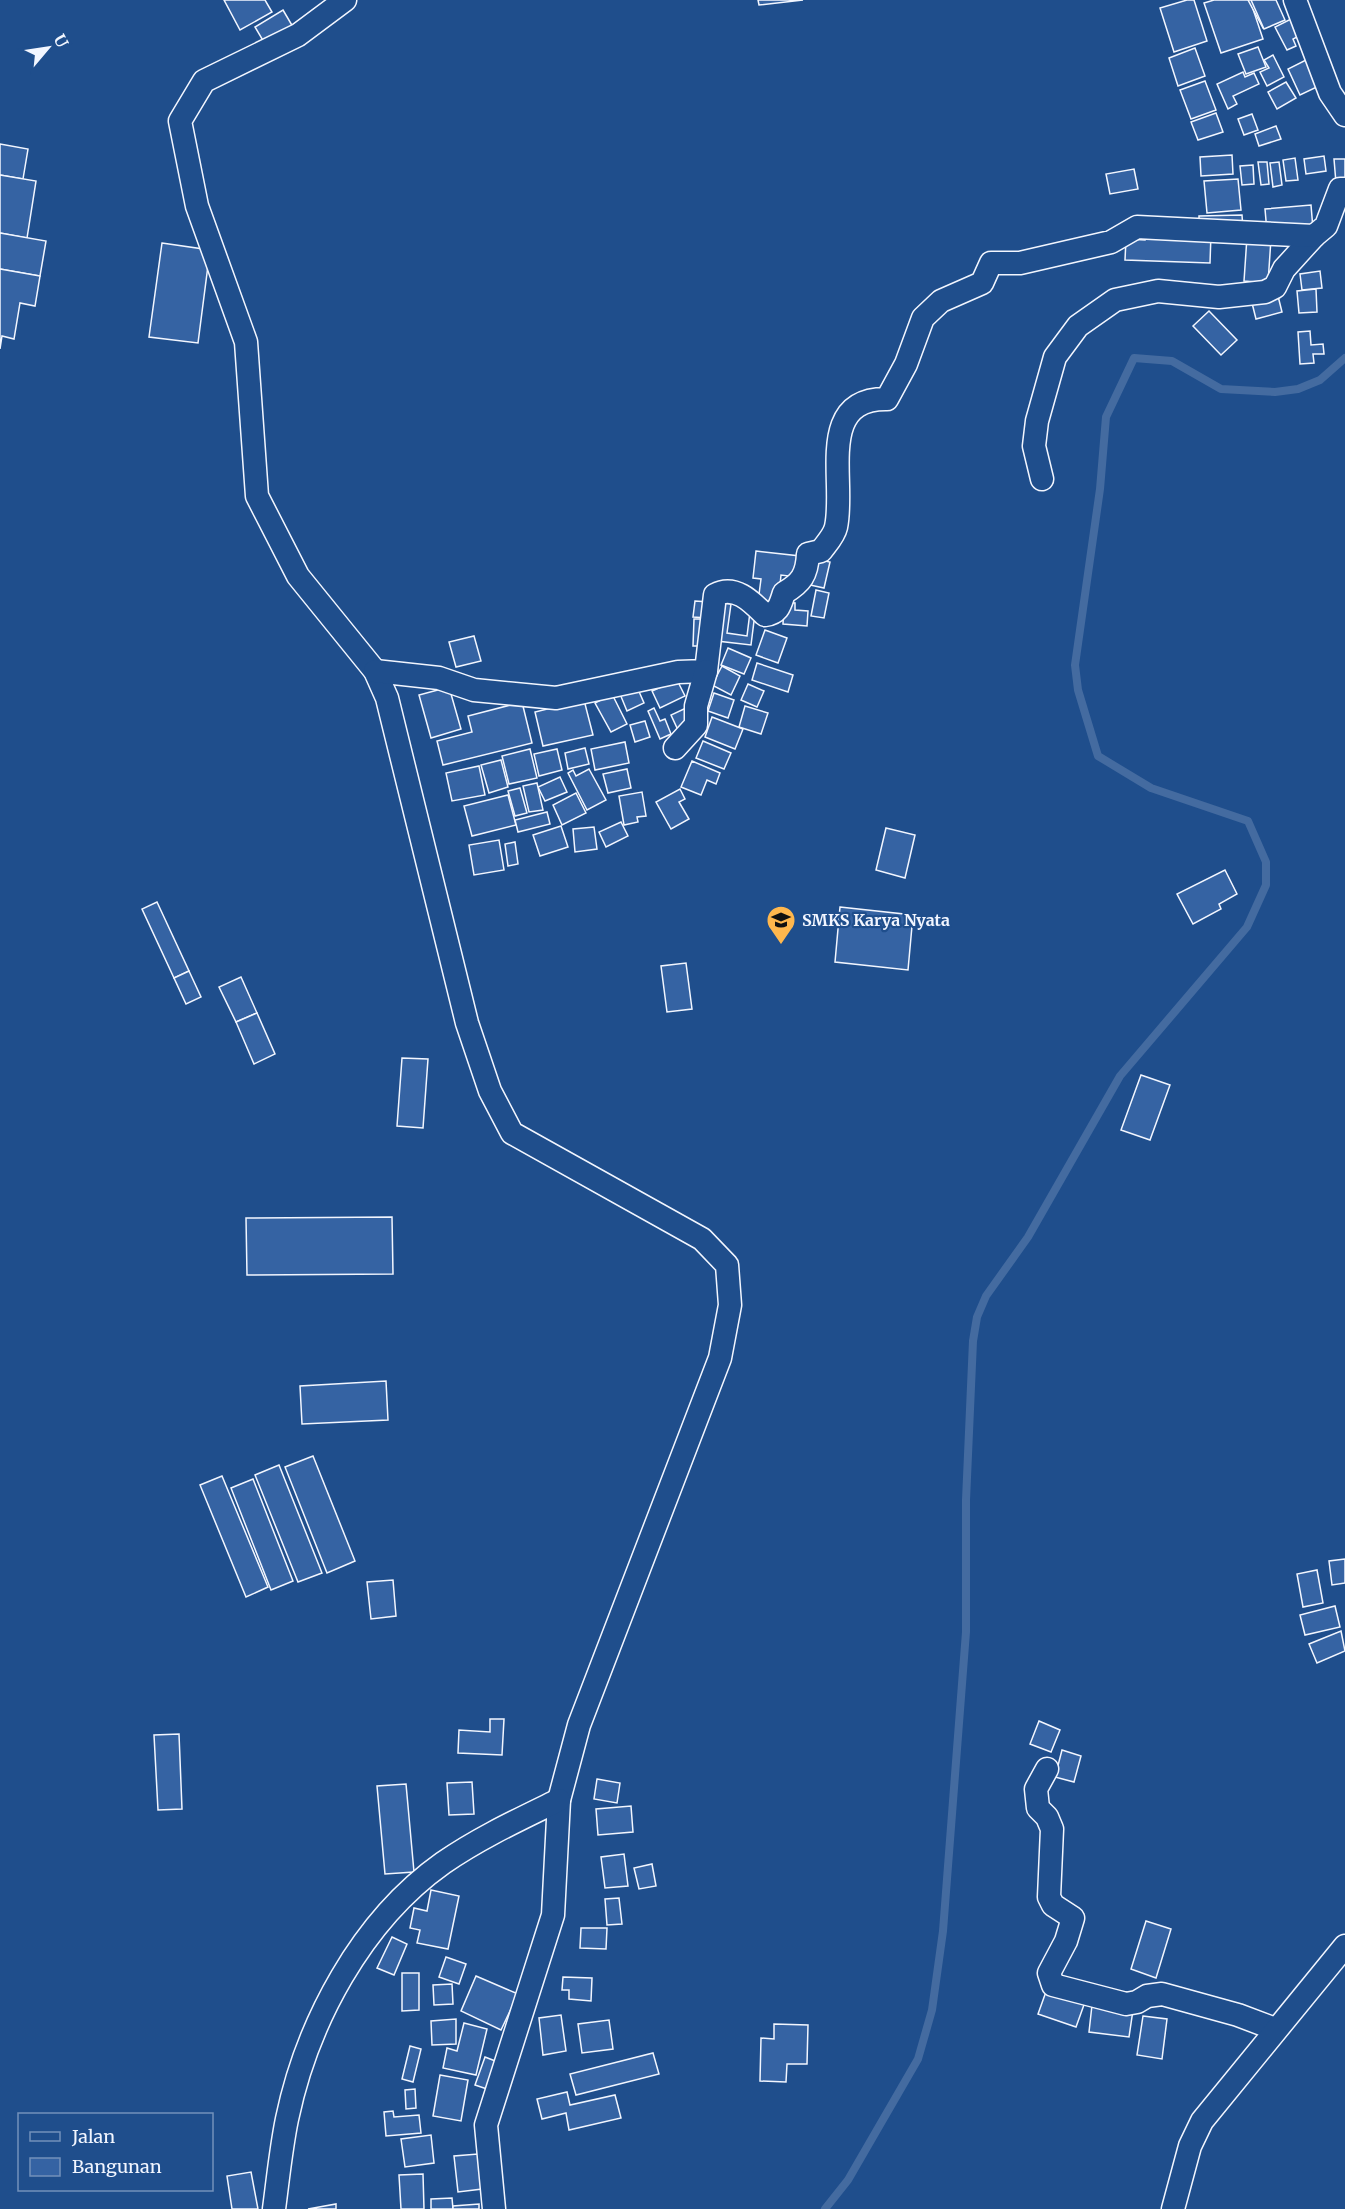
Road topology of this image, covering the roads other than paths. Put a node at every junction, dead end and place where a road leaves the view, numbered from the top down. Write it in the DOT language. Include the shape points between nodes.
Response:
graph roads {
  1 [pos="345,0"];
  2 [pos="1295,0"];
  3 [pos="1345,115"];
  4 [pos="1345,189"];
  5 [pos="1314,236"];
  6 [pos="1042,479"];
  7 [pos="375,670"];
  8 [pos="706,671"];
  9 [pos="675,748"];
  10 [pos="1047,1769"];
  11 [pos="559,1800"];
  12 [pos="1345,1946"];
  13 [pos="1275,2030"];
  14 [pos="274,2209"];
  15 [pos="494,2209"];
  16 [pos="1173,2209"];
  1 -- 7 [label="street" via="298,35 204,81 180,121 197,206 246,342 257,496 298,576"];
  2 -- 3 [label="street" via="1330,93"];
  4 -- 5 [label="street" via="1340,189 1326,226"];
  5 -- 6 [label="street" via="1284,269 1275,287 1265,292 1219,297 1158,291 1115,300 1078,326 1055,357 1037,421 1034,446"];
  5 -- 8 [label="street" via="1137,227 1111,242 1020,263 991,263 982,283 941,301 922,318 906,364 887,399 870,399 856,405 844,420 836,454 836,530 821,551 808,554 807,570 801,581 784,593 781,606 765,615 745,596 721,592 715,595"];
  7 -- 8 [label="street" via="439,678 474,690 556,698 678,672"];
  7 -- 11 [label="street" via="387,698 467,1023 490,1091 512,1133 702,1239 727,1265 730,1305 720,1359 579,1725"];
  8 -- 9 [label="street" via="696,706 696,725"];
  10 -- 13 [label="street" via="1036,1790 1038,1808 1052,1829 1049,1897 1053,1905 1073,1918 1049,1972 1053,1985 1126,2004 1162,1994 1238,2015"];
  11 -- 14 [label="street" via="443,1864 408,1894 362,1947 322,2014 299,2074 287,2119"];
  11 -- 15 [label="street" via="553,1915 486,2125"];
  12 -- 13 [label="street"];
  13 -- 16 [label="street" via="1202,2121 1190,2146"];
}
